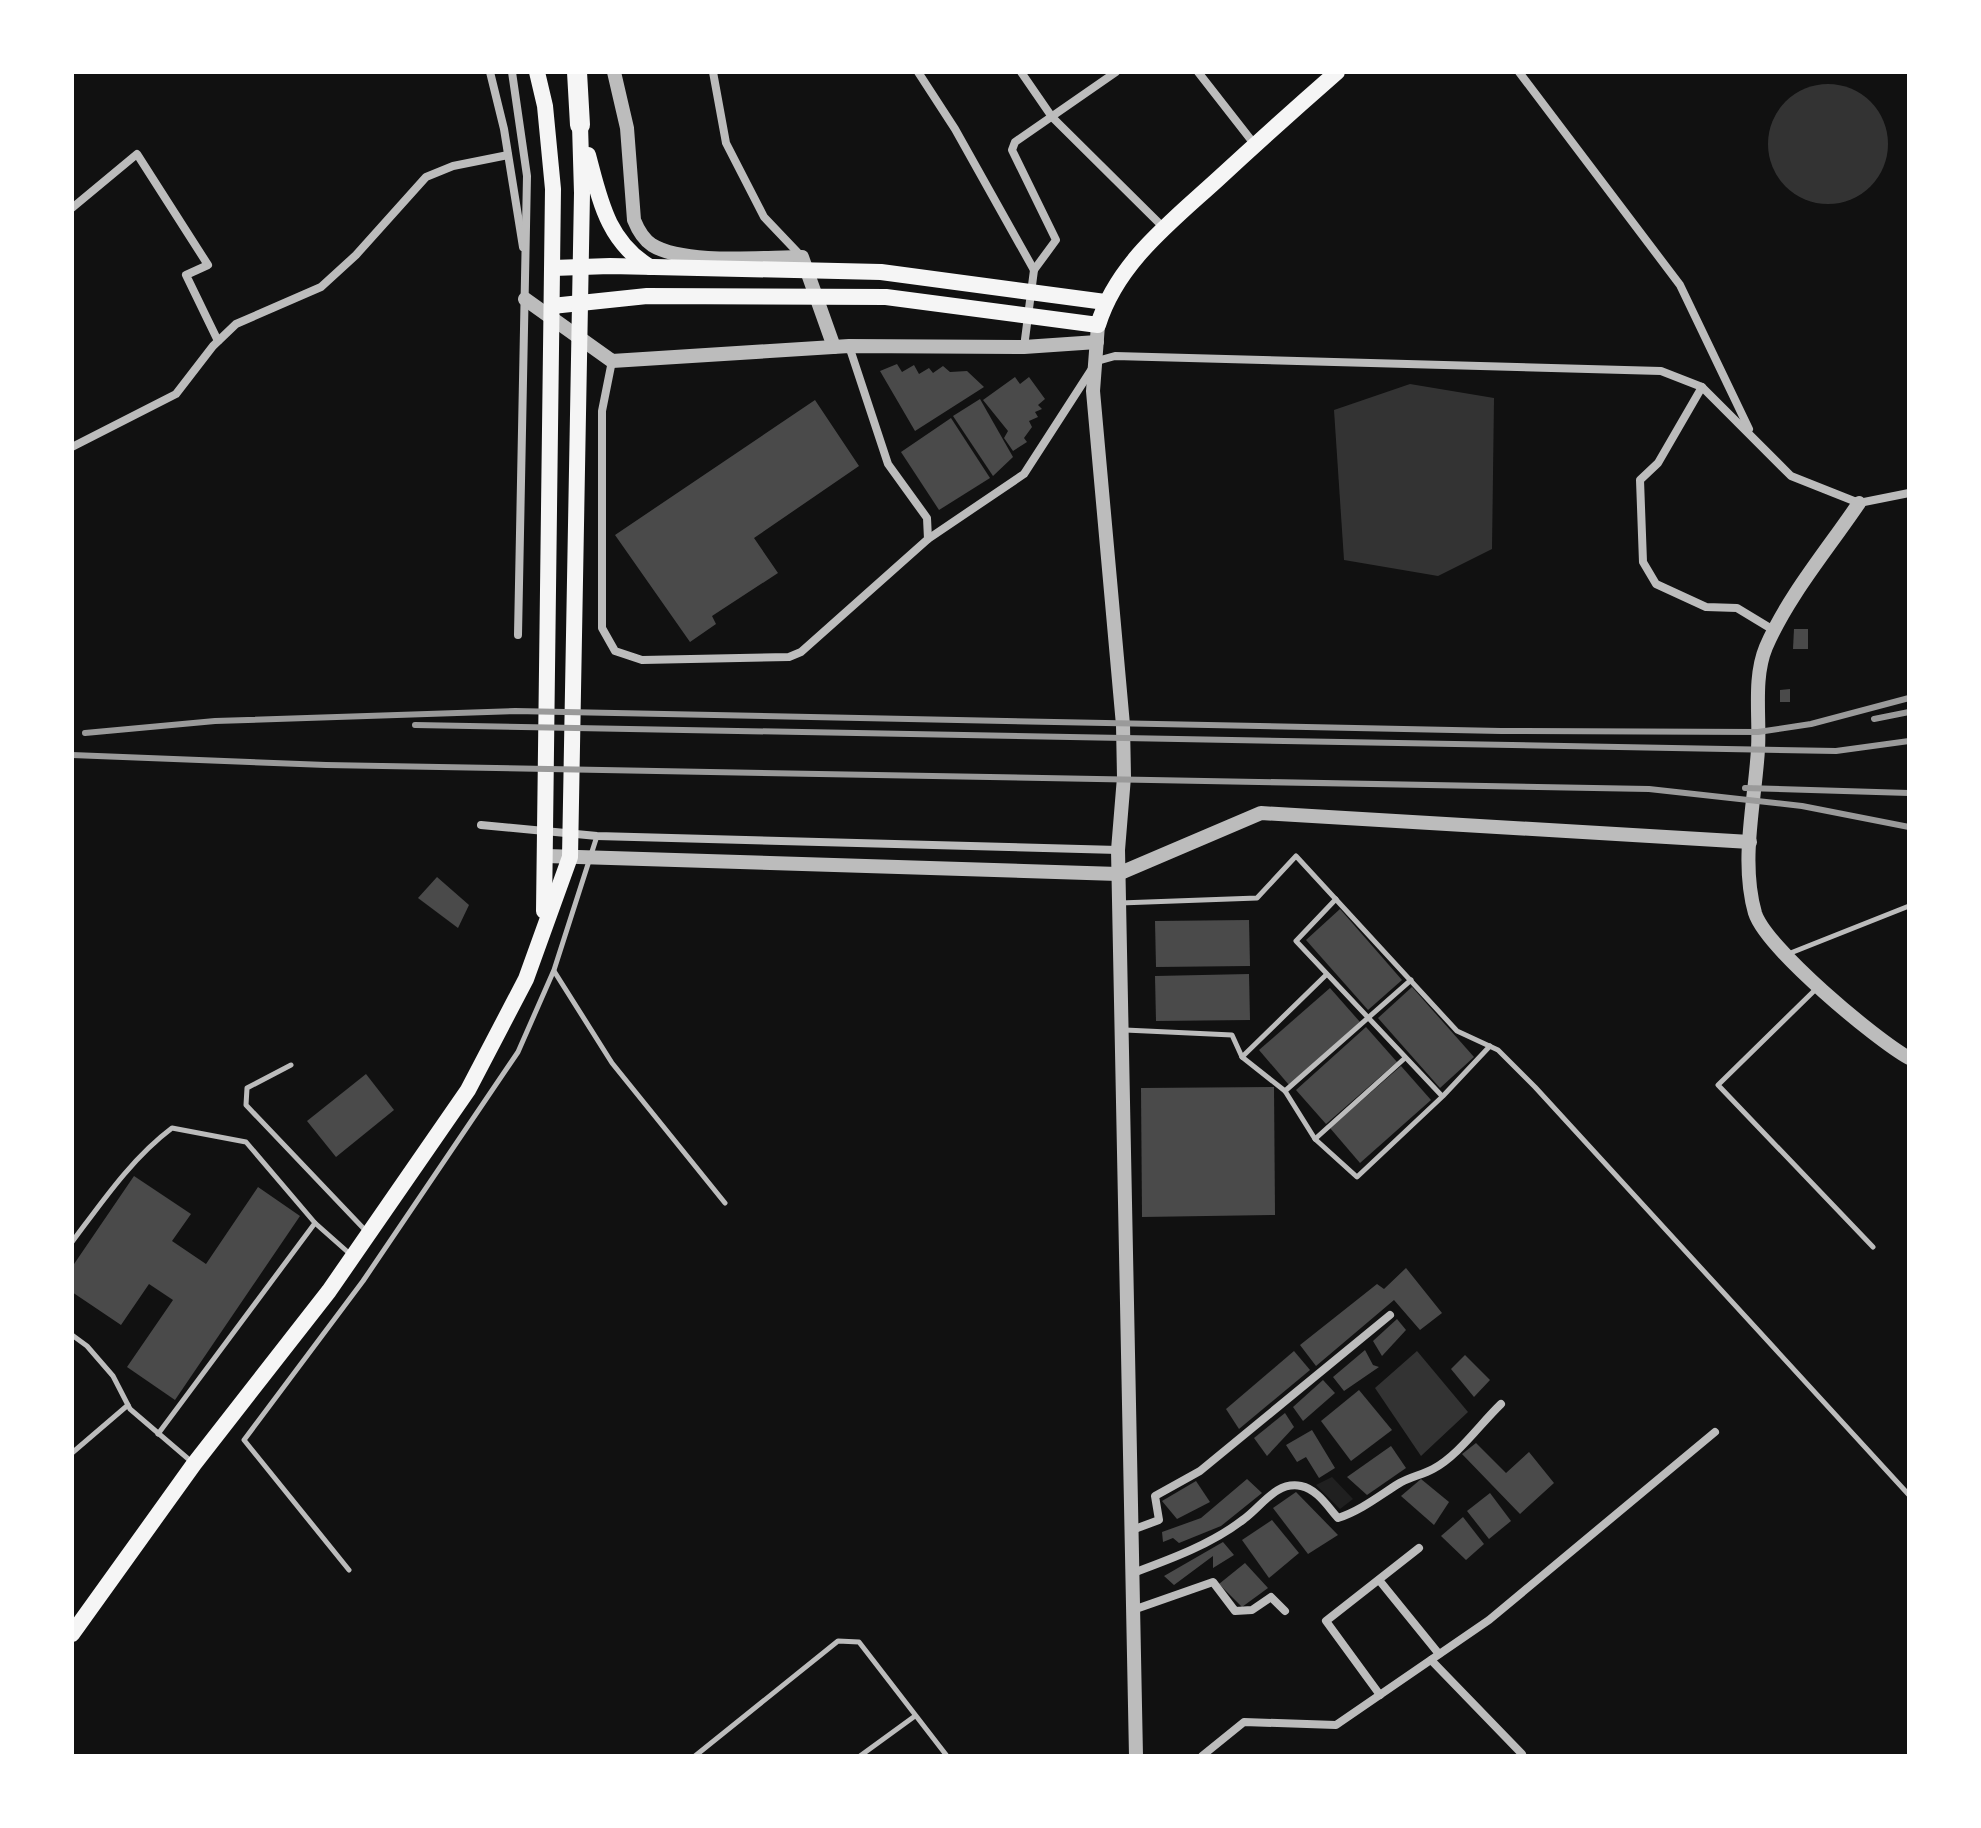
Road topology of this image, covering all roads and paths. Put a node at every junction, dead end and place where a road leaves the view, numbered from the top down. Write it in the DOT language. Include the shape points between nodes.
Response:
graph roads {
  1 [pos="490,72"];
  2 [pos="512,72"];
  3 [pos="537,72"];
  4 [pos="567,72"];
  5 [pos="577,72"];
  6 [pos="614,72"];
  7 [pos="713,72"];
  8 [pos="918,72"];
  9 [pos="1021,72"];
  10 [pos="1116,72"];
  11 [pos="1198,72"];
  12 [pos="1337,72"];
  13 [pos="1521,73"];
  14 [pos="1052,117"];
  15 [pos="580,125"];
  16 [pos="1255,145"];
  17 [pos="508,155"];
  18 [pos="72,208"];
  19 [pos="1163,227"];
  20 [pos="802,257"];
  21 [pos="526,260"];
  22 [pos="581,267"];
  23 [pos="553,268"];
  24 [pos="651,268"];
  25 [pos="1034,270"];
  26 [pos="525,299"];
  27 [pos="580,302"];
  28 [pos="1105,302"];
  29 [pos="552,306"];
  30 [pos="1098,333"];
  31 [pos="218,341"];
  32 [pos="842,347"];
  33 [pos="1024,347"];
  34 [pos="612,361"];
  35 [pos="1097,361"];
  36 [pos="1702,387"];
  37 [pos="1751,433"];
  38 [pos="72,447"];
  39 [pos="1909,493"];
  40 [pos="1859,503"];
  41 [pos="928,539"];
  42 [pos="1775,631"];
  43 [pos="518,635"];
  44 [pos="481,825"];
  45 [pos="597,836"];
  46 [pos="1750,842"];
  47 [pos="1118,850"];
  48 [pos="546,856"];
  49 [pos="570,857"];
  50 [pos="1118,874"];
  51 [pos="1336,899"];
  52 [pos="1119,903"];
  53 [pos="1909,906"];
  54 [pos="543,928"];
  55 [pos="1787,955"];
  56 [pos="554,970"];
  57 [pos="1326,975"];
  58 [pos="1411,980"];
  59 [pos="1818,986"];
  60 [pos="1368,1019"];
  61 [pos="1124,1030"];
  62 [pos="1490,1046"];
  63 [pos="1242,1057"];
  64 [pos="1405,1058"];
  65 [pos="1909,1058"];
  66 [pos="291,1065"];
  67 [pos="1285,1091"];
  68 [pos="1443,1096"];
  69 [pos="1315,1139"];
  70 [pos="725,1203"];
  71 [pos="315,1223"];
  72 [pos="369,1234"];
  73 [pos="72,1242"];
  74 [pos="1873,1247"];
  75 [pos="352,1256"];
  76 [pos="1390,1315"];
  77 [pos="72,1335"];
  78 [pos="1501,1404"];
  79 [pos="128,1405"];
  80 [pos="1715,1432"];
  81 [pos="158,1434"];
  82 [pos="72,1453"];
  83 [pos="194,1464"];
  84 [pos="1909,1495"];
  85 [pos="1132,1530"];
  86 [pos="1419,1548"];
  87 [pos="349,1570"];
  88 [pos="1133,1573"];
  89 [pos="1379,1580"];
  90 [pos="1133,1610"];
  91 [pos="1285,1611"];
  92 [pos="72,1634"];
  93 [pos="1435,1657"];
  94 [pos="1380,1695"];
  95 [pos="915,1716"];
  96 [pos="1522,1754"];
  97 [pos="695,1756"];
  98 [pos="860,1756"];
  99 [pos="947,1756"];
  100 [pos="1136,1756"];
  101 [pos="1202,1756"];
  1 -- 17 [label="street"];
  2 -- 21 [label="street" via="527,176"];
  3 -- 23 [label="main road" via="553,189"];
  4 -- 15 [label="main road"];
  5 -- 15 [label="highway"];
  6 -- 20 [label="street" via="627,128 634,220 650,244 685,255"];
  7 -- 20 [label="street" via="726,143 764,217"];
  8 -- 25 [label="street"];
  9 -- 14 [label="street"];
  10 -- 14 [label="street"];
  11 -- 16 [label="street"];
  12 -- 16 [label="main road"];
  13 -- 37 [label="street" via="1680,285"];
  14 -- 19 [label="street"];
  14 -- 25 [label="street" via="1015,142 1012,150 1056,240"];
  15 -- 22 [label="main road"];
  15 -- 24 [label="main road" via="604,215 624,248"];
  16 -- 19 [label="main road"];
  17 -- 21 [label="street"];
  17 -- 31 [label="street" via="426,177 321,287 236,324"];
  18 -- 31 [label="street" via="137,154 208,265 186,275"];
  19 -- 28 [label="main road"];
  20 -- 32 [label="street"];
  21 -- 26 [label="street"];
  22 -- 23 [label="main road"];
  22 -- 24 [label="main road"];
  22 -- 27 [label="main road"];
  23 -- 29 [label="main road"];
  24 -- 28 [label="main road" via="881,272"];
  25 -- 33 [label="street"];
  26 -- 34 [label="street"];
  26 -- 43 [label="street"];
  27 -- 29 [label="main road"];
  27 -- 30 [label="main road" via="647,296 886,297 1066,322"];
  27 -- 49 [label="main road"];
  28 -- 30 [label="main road"];
  29 -- 48 [label="main road"];
  30 -- 33 [label="street"];
  30 -- 35 [label="street"];
  31 -- 38 [label="street" via="176,394"];
  32 -- 33 [label="street"];
  32 -- 34 [label="street"];
  32 -- 41 [label="street" via="888,464 927,518"];
  34 -- 41 [label="street" via="602,411 602,628 615,651 642,660 789,657"];
  35 -- 36 [label="street" via="1115,356 1661,371"];
  35 -- 41 [label="street" via="1024,474"];
  35 -- 47 [label="street" via="1093,391 1123,725"];
  36 -- 37 [label="street"];
  36 -- 42 [label="street" via="1658,463 1640,480 1643,562 1656,584 1706,607 1737,608"];
  37 -- 40 [label="street" via="1791,476"];
  39 -- 40 [label="street"];
  40 -- 42 [label="street"];
  42 -- 46 [label="street" via="1765,649 1757,704"];
  44 -- 45 [label="street"];
  45 -- 47 [label="street"];
  45 -- 56 [label="lane"];
  46 -- 50 [label="street" via="1261,813"];
  46 -- 55 [label="street" via="1756,916"];
  47 -- 50 [label="street"];
  48 -- 49 [label="street"];
  48 -- 54 [label="main road"];
  49 -- 50 [label="street"];
  49 -- 54 [label="main road"];
  50 -- 52 [label="street"];
  51 -- 52 [label="lane" via="1296,856 1257,898"];
  51 -- 57 [label="lane" via="1296,941"];
  51 -- 58 [label="lane"];
  52 -- 61 [label="street"];
  53 -- 55 [label="lane"];
  54 -- 72 [label="main road" via="514,1005 468,1090"];
  55 -- 59 [label="street"];
  56 -- 70 [label="lane" via="612,1063"];
  56 -- 87 [label="lane" via="518,1052 363,1281 244,1440"];
  57 -- 60 [label="lane"];
  57 -- 63 [label="lane"];
  58 -- 60 [label="lane"];
  58 -- 62 [label="lane" via="1457,1031"];
  59 -- 65 [label="street"];
  59 -- 74 [label="lane" via="1718,1085"];
  60 -- 64 [label="lane"];
  60 -- 67 [label="lane"];
  61 -- 63 [label="lane" via="1232,1035"];
  61 -- 85 [label="street"];
  62 -- 68 [label="lane"];
  62 -- 84 [label="lane" via="1546,1098"];
  63 -- 67 [label="lane"];
  64 -- 68 [label="lane"];
  64 -- 69 [label="lane"];
  66 -- 72 [label="lane" via="247,1088 246,1105"];
  67 -- 69 [label="lane"];
  68 -- 69 [label="lane" via="1357,1177"];
  71 -- 73 [label="lane" via="246,1142 172,1128 155,1140"];
  71 -- 75 [label="lane"];
  71 -- 81 [label="lane"];
  72 -- 75 [label="main road"];
  75 -- 83 [label="main road"];
  76 -- 85 [label="street" via="1200,1471 1155,1496 1159,1520"];
  77 -- 79 [label="lane" via="113,1376"];
  78 -- 88 [label="street" via="1431,1470 1417,1473 1351,1514 1338,1518 1320,1497 1303,1486 1291,1486 1275,1491 1219,1535"];
  79 -- 81 [label="lane"];
  79 -- 82 [label="lane"];
  80 -- 93 [label="street" via="1489,1620"];
  81 -- 83 [label="lane"];
  83 -- 92 [label="main road"];
  85 -- 88 [label="street"];
  86 -- 89 [label="street"];
  88 -- 90 [label="street"];
  89 -- 93 [label="street"];
  89 -- 94 [label="street" via="1326,1621"];
  90 -- 91 [label="street" via="1213,1582 1235,1611 1252,1610 1271,1597"];
  90 -- 100 [label="street"];
  93 -- 94 [label="street"];
  93 -- 96 [label="street"];
  94 -- 101 [label="street" via="1336,1725 1244,1722"];
  95 -- 97 [label="lane" via="859,1642 838,1641"];
  95 -- 98 [label="lane"];
  95 -- 99 [label="lane"];
}
